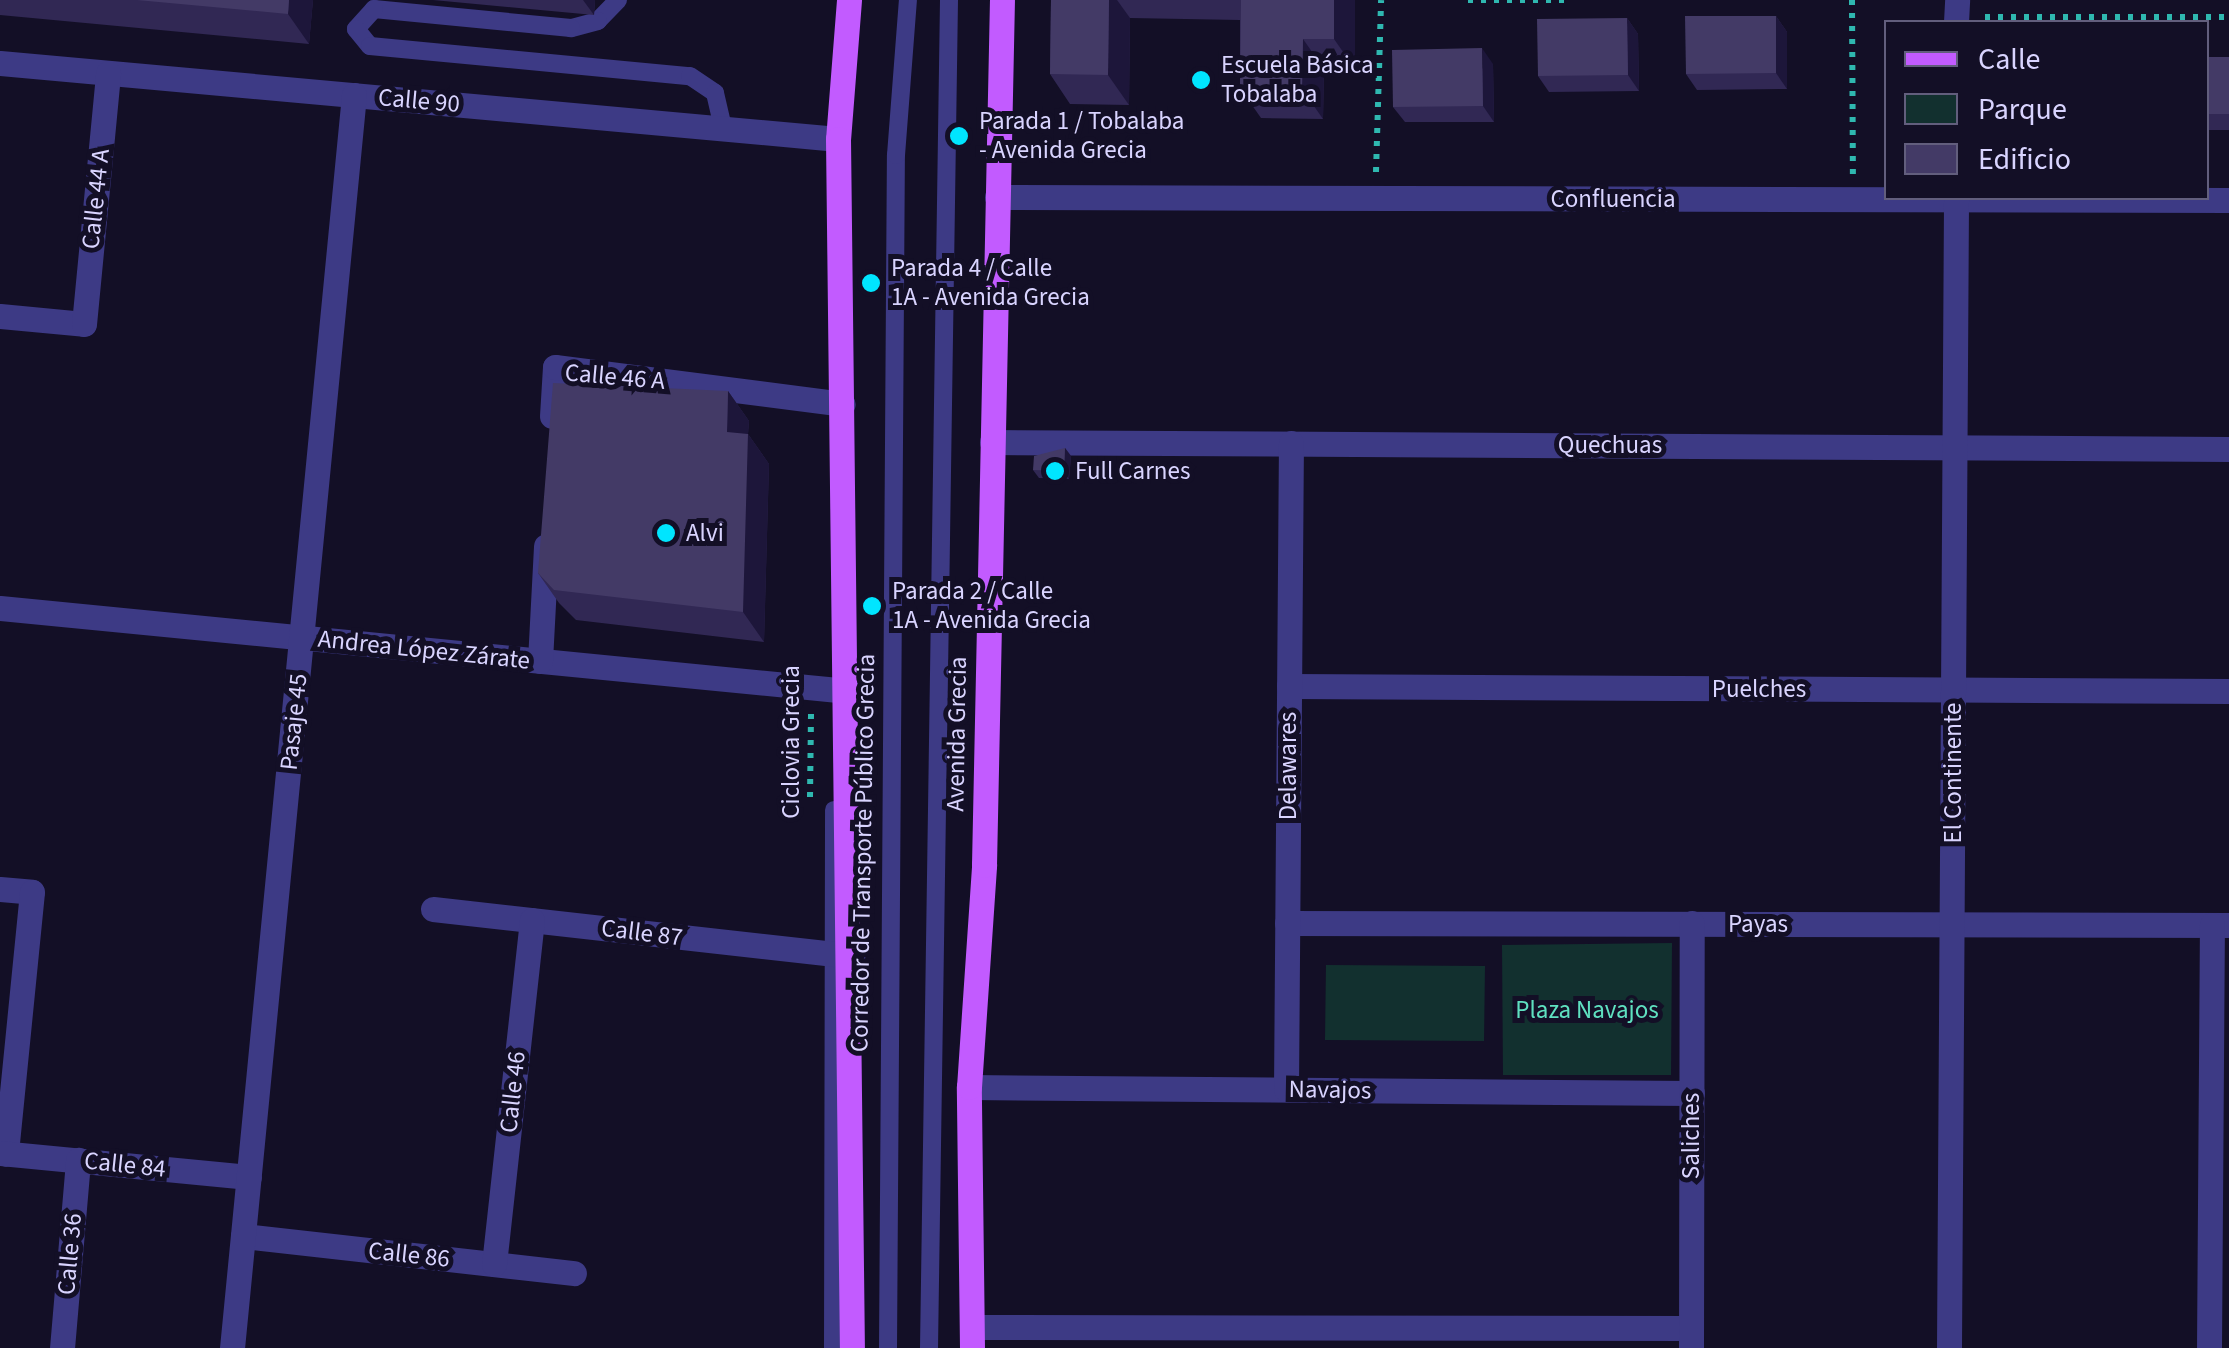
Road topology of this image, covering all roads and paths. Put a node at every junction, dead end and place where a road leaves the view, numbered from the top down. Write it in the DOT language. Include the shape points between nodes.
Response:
graph roads {
  1 [pos="618,0"];
  2 [pos="847,0"];
  3 [pos="908,0"];
  4 [pos="949,0"];
  5 [pos="1002,0"];
  6 [pos="1380,0"];
  7 [pos="1468,0"];
  8 [pos="1567,0"];
  9 [pos="1852,0"];
  10 [pos="1956,13"];
  11 [pos="2229,16"];
  12 [pos="0,63"];
  13 [pos="108,73"];
  14 [pos="354,95"];
  15 [pos="724,128"];
  16 [pos="838,139"];
  17 [pos="996,198"];
  18 [pos="1375,198"];
  19 [pos="1853,200"];
  20 [pos="1884,200"];
  21 [pos="1956,200"];
  22 [pos="0,316"];
  23 [pos="843,404"];
  24 [pos="992,442"];
  25 [pos="551,444"];
  26 [pos="1290,444"];
  27 [pos="1954,447"];
  28 [pos="2229,449"];
  29 [pos="547,520"];
  30 [pos="0,608"];
  31 [pos="302,638"];
  32 [pos="540,661"];
  33 [pos="811,686"];
  34 [pos="1288,686"];
  35 [pos="1953,690"];
  36 [pos="2229,691"];
  37 [pos="848,702"];
  38 [pos="810,820"];
  39 [pos="0,889"];
  40 [pos="433,909"];
  41 [pos="532,920"];
  42 [pos="1287,922"];
  43 [pos="1692,923"];
  44 [pos="1952,924"];
  45 [pos="2220,925"];
  46 [pos="843,955"];
  47 [pos="969,1087"];
  48 [pos="1286,1089"];
  49 [pos="1692,1093"];
  50 [pos="2220,1094"];
  51 [pos="3,1153"];
  52 [pos="78,1160"];
  53 [pos="249,1177"];
  54 [pos="243,1236"];
  55 [pos="494,1264"];
  56 [pos="574,1273"];
  57 [pos="972,1338"];
  58 [pos="1691,1338"];
  59 [pos="2216,1338"];
  60 [pos="62,1348"];
  61 [pos="232,1348"];
  62 [pos="833,1348"];
  63 [pos="852,1348"];
  64 [pos="888,1348"];
  65 [pos="929,1348"];
  66 [pos="1949,1348"];
  1 -- 15 [label="lane" via="598,20 571,28 374,10 356,29 370,46 690,76 714,92"];
  2 -- 16 [label="main road"];
  3 -- 64 [label="lane, Corredor de Transporte Público Grecia" via="896,155"];
  4 -- 65 [label="lane"];
  5 -- 17 [label="main road, Avenida Grecia"];
  6 -- 18 [label="path"];
  7 -- 8 [label="path"];
  9 -- 19 [label="path"];
  10 -- 11 [label="path"];
  12 -- 13 [label="street, Calle 90"];
  13 -- 14 [label="street, Calle 90"];
  13 -- 22 [label="street, Calle 44 A" via="84,324"];
  14 -- 15 [label="street, Calle 90"];
  14 -- 31 [label="street, Pasaje 45"];
  15 -- 16 [label="street, Calle 90"];
  16 -- 23 [label="main road"];
  17 -- 18 [label="street, Confluencia"];
  17 -- 24 [label="main road, Avenida Grecia"];
  18 -- 19 [label="street, Confluencia"];
  19 -- 20 [label="street, Confluencia"];
  21 -- 27 [label="street, El Continente"];
  23 -- 25 [label="street, Calle 46 A" via="555,367"];
  23 -- 37 [label="main road"];
  24 -- 26 [label="street, Quechuas"];
  24 -- 47 [label="main road, Avenida Grecia" via="984,865"];
  26 -- 27 [label="street, Quechuas"];
  26 -- 34 [label="street, Delawares"];
  27 -- 28 [label="street, Quechuas"];
  27 -- 35 [label="street, El Continente"];
  29 -- 32 [label="street"];
  30 -- 31 [label="street, Andrea López Zárate"];
  31 -- 32 [label="street, Andrea López Zárate"];
  31 -- 53 [label="street, Pasaje 45"];
  32 -- 33 [label="street, Andrea López Zárate"];
  33 -- 37 [label="street, Andrea López Zárate"];
  33 -- 38 [label="path, Ciclovia Grecia"];
  34 -- 35 [label="street, Puelches"];
  34 -- 42 [label="street, Delawares"];
  35 -- 36 [label="street, Puelches"];
  35 -- 44 [label="street, El Continente"];
  37 -- 46 [label="main road"];
  39 -- 51 [label="street" via="32,892"];
  40 -- 41 [label="street, Calle 87"];
  41 -- 46 [label="street, Calle 87"];
  41 -- 55 [label="street, Calle 46"];
  42 -- 43 [label="street, Payas"];
  42 -- 48 [label="street, Delawares"];
  43 -- 44 [label="street, Payas"];
  43 -- 49 [label="street, Saliches"];
  44 -- 45 [label="street, Payas"];
  44 -- 66 [label="street, El Continente"];
  45 -- 50 [label="street"];
  46 -- 62 [label="lane"];
  46 -- 63 [label="main road"];
  47 -- 48 [label="street, Navajos"];
  47 -- 57 [label="main road, Avenida Grecia"];
  48 -- 49 [label="street, Navajos"];
  49 -- 58 [label="street, Saliches"];
  50 -- 59 [label="street"];
  51 -- 52 [label="street, Calle 84"];
  52 -- 53 [label="street, Calle 84"];
  52 -- 60 [label="street, Calle 36"];
  53 -- 54 [label="street, Pasaje 45"];
  54 -- 55 [label="street, Calle 86"];
  54 -- 61 [label="street, Pasaje 45"];
  55 -- 56 [label="street, Calle 86"];
  57 -- 58 [label="street"];
}
